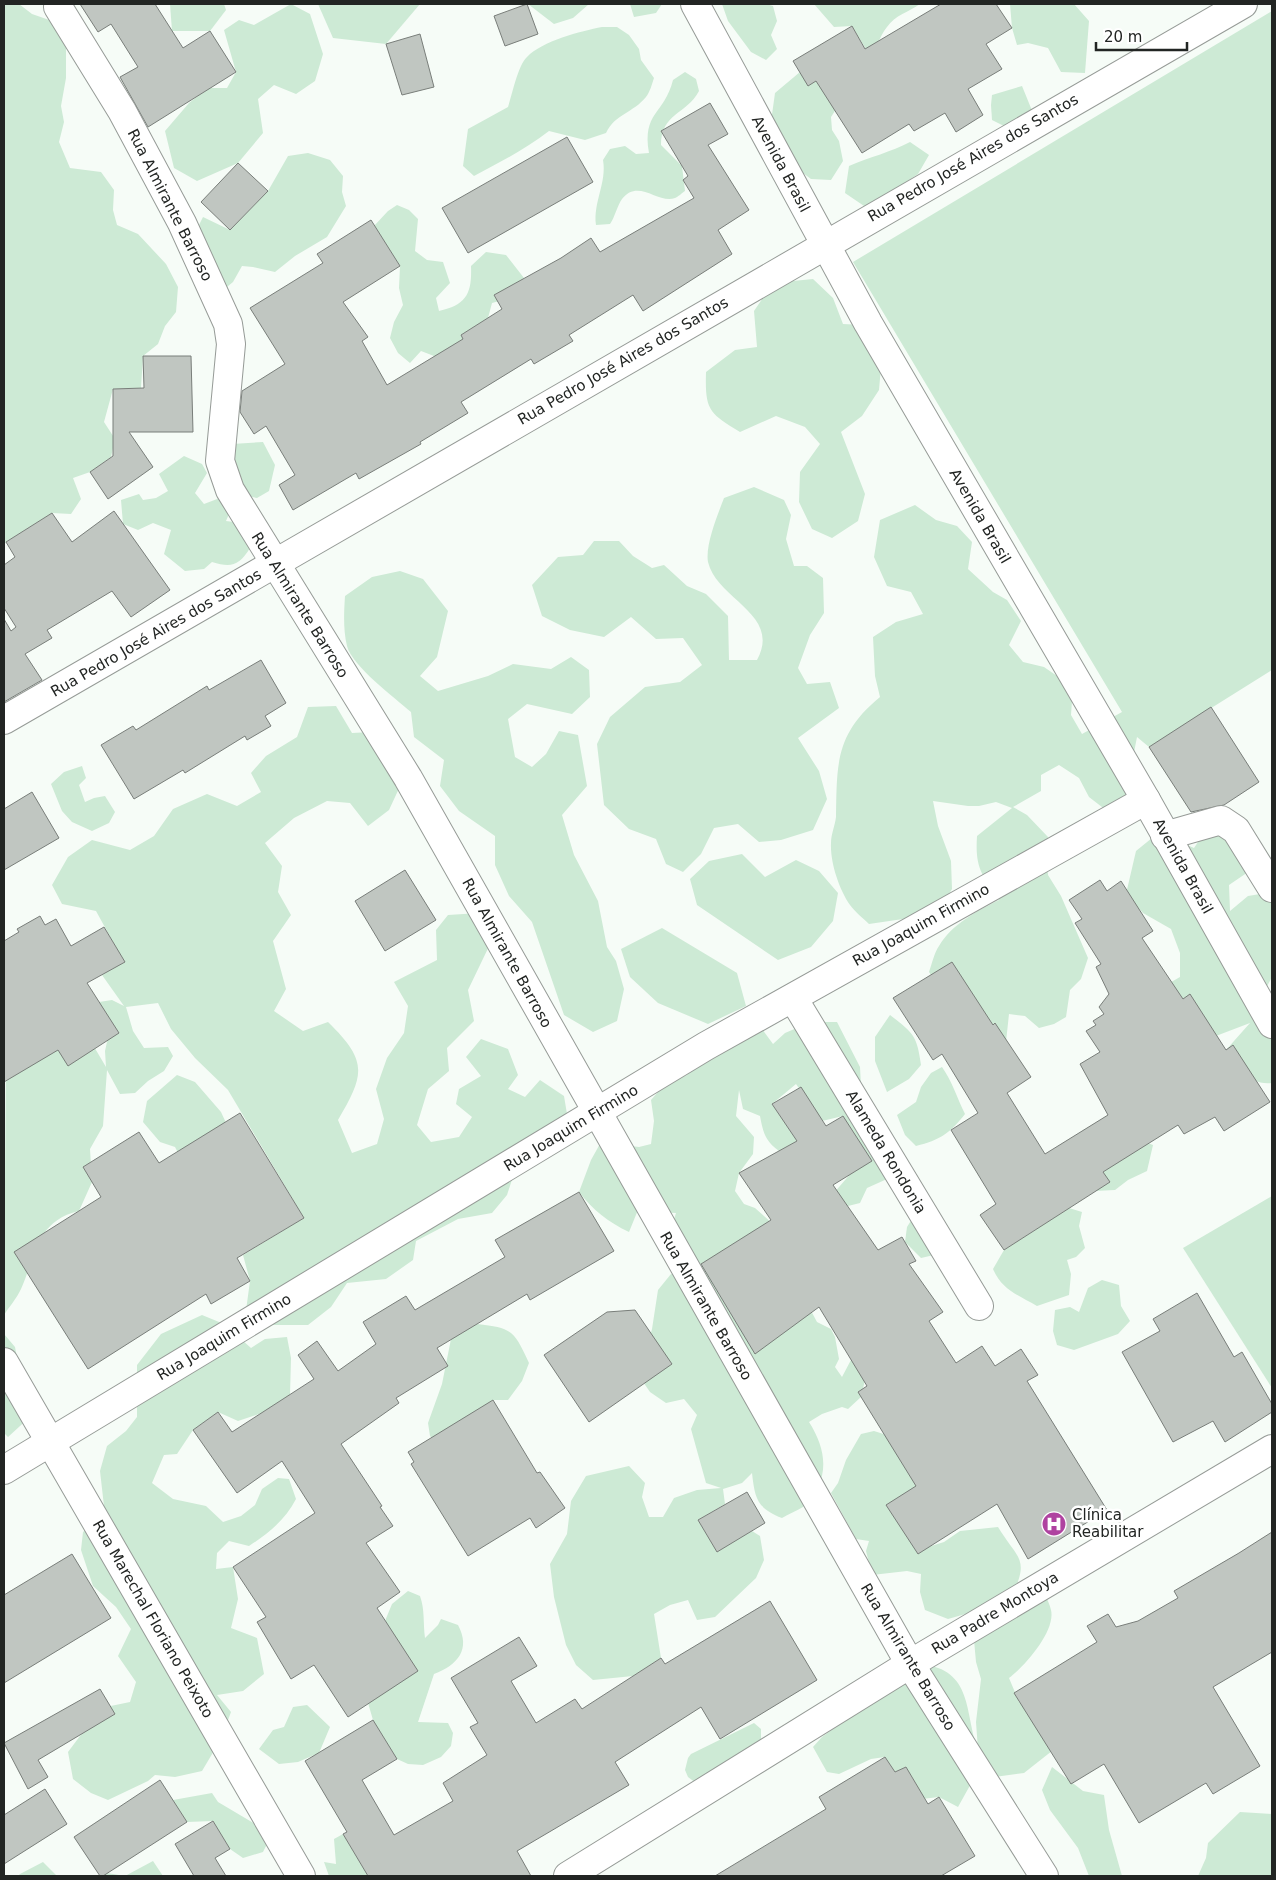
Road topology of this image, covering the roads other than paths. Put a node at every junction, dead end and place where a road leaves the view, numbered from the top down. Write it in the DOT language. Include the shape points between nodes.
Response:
graph roads {
  1 [pos="695,4"];
  2 [pos="1243,4"];
  3 [pos="58,7"];
  4 [pos="824,245"];
  5 [pos="274,565"];
  6 [pos="4,720"];
  7 [pos="1146,800"];
  8 [pos="1166,836"];
  9 [pos="1272,888"];
  10 [pos="793,998"];
  11 [pos="1272,1024"];
  12 [pos="596,1112"];
  13 [pos="980,1306"];
  14 [pos="4,1362"];
  15 [pos="51,1442"];
  16 [pos="1272,1449"];
  17 [pos="4,1470"];
  18 [pos="910,1664"];
  19 [pos="301,1876"];
  20 [pos="568,1876"];
  21 [pos="1044,1876"];
  1 -- 4 [label="street, Avenida Brasil"];
  2 -- 4 [label="street, Rua Pedro José Aires dos Santos"];
  3 -- 5 [label="street, Rua Almirante Barroso" via="122,112 182,223 228,324 231,344 220,461 230,490"];
  4 -- 5 [label="street, Rua Pedro José Aires dos Santos"];
  4 -- 7 [label="street, Avenida Brasil"];
  5 -- 6 [label="street, Rua Pedro José Aires dos Santos"];
  5 -- 12 [label="street, Rua Almirante Barroso" via="408,778"];
  7 -- 8 [label="street, Avenida Brasil"];
  7 -- 10 [label="street, Rua Joaquim Firmino"];
  8 -- 9 [label="street" via="1221,820 1236,830"];
  8 -- 11 [label="street, Avenida Brasil"];
  10 -- 12 [label="street, Rua Joaquim Firmino"];
  10 -- 13 [label="street, Alameda Rondonia"];
  12 -- 15 [label="street, Rua Joaquim Firmino"];
  12 -- 18 [label="street, Rua Almirante Barroso"];
  14 -- 15 [label="street, Rua Marechal Floriano Peixoto"];
  15 -- 17 [label="street, Rua Joaquim Firmino"];
  15 -- 19 [label="street, Rua Marechal Floriano Peixoto"];
  16 -- 18 [label="street, Rua Padre Montoya"];
  18 -- 20 [label="street, Rua Padre Montoya"];
  18 -- 21 [label="street, Rua Almirante Barroso"];
}
